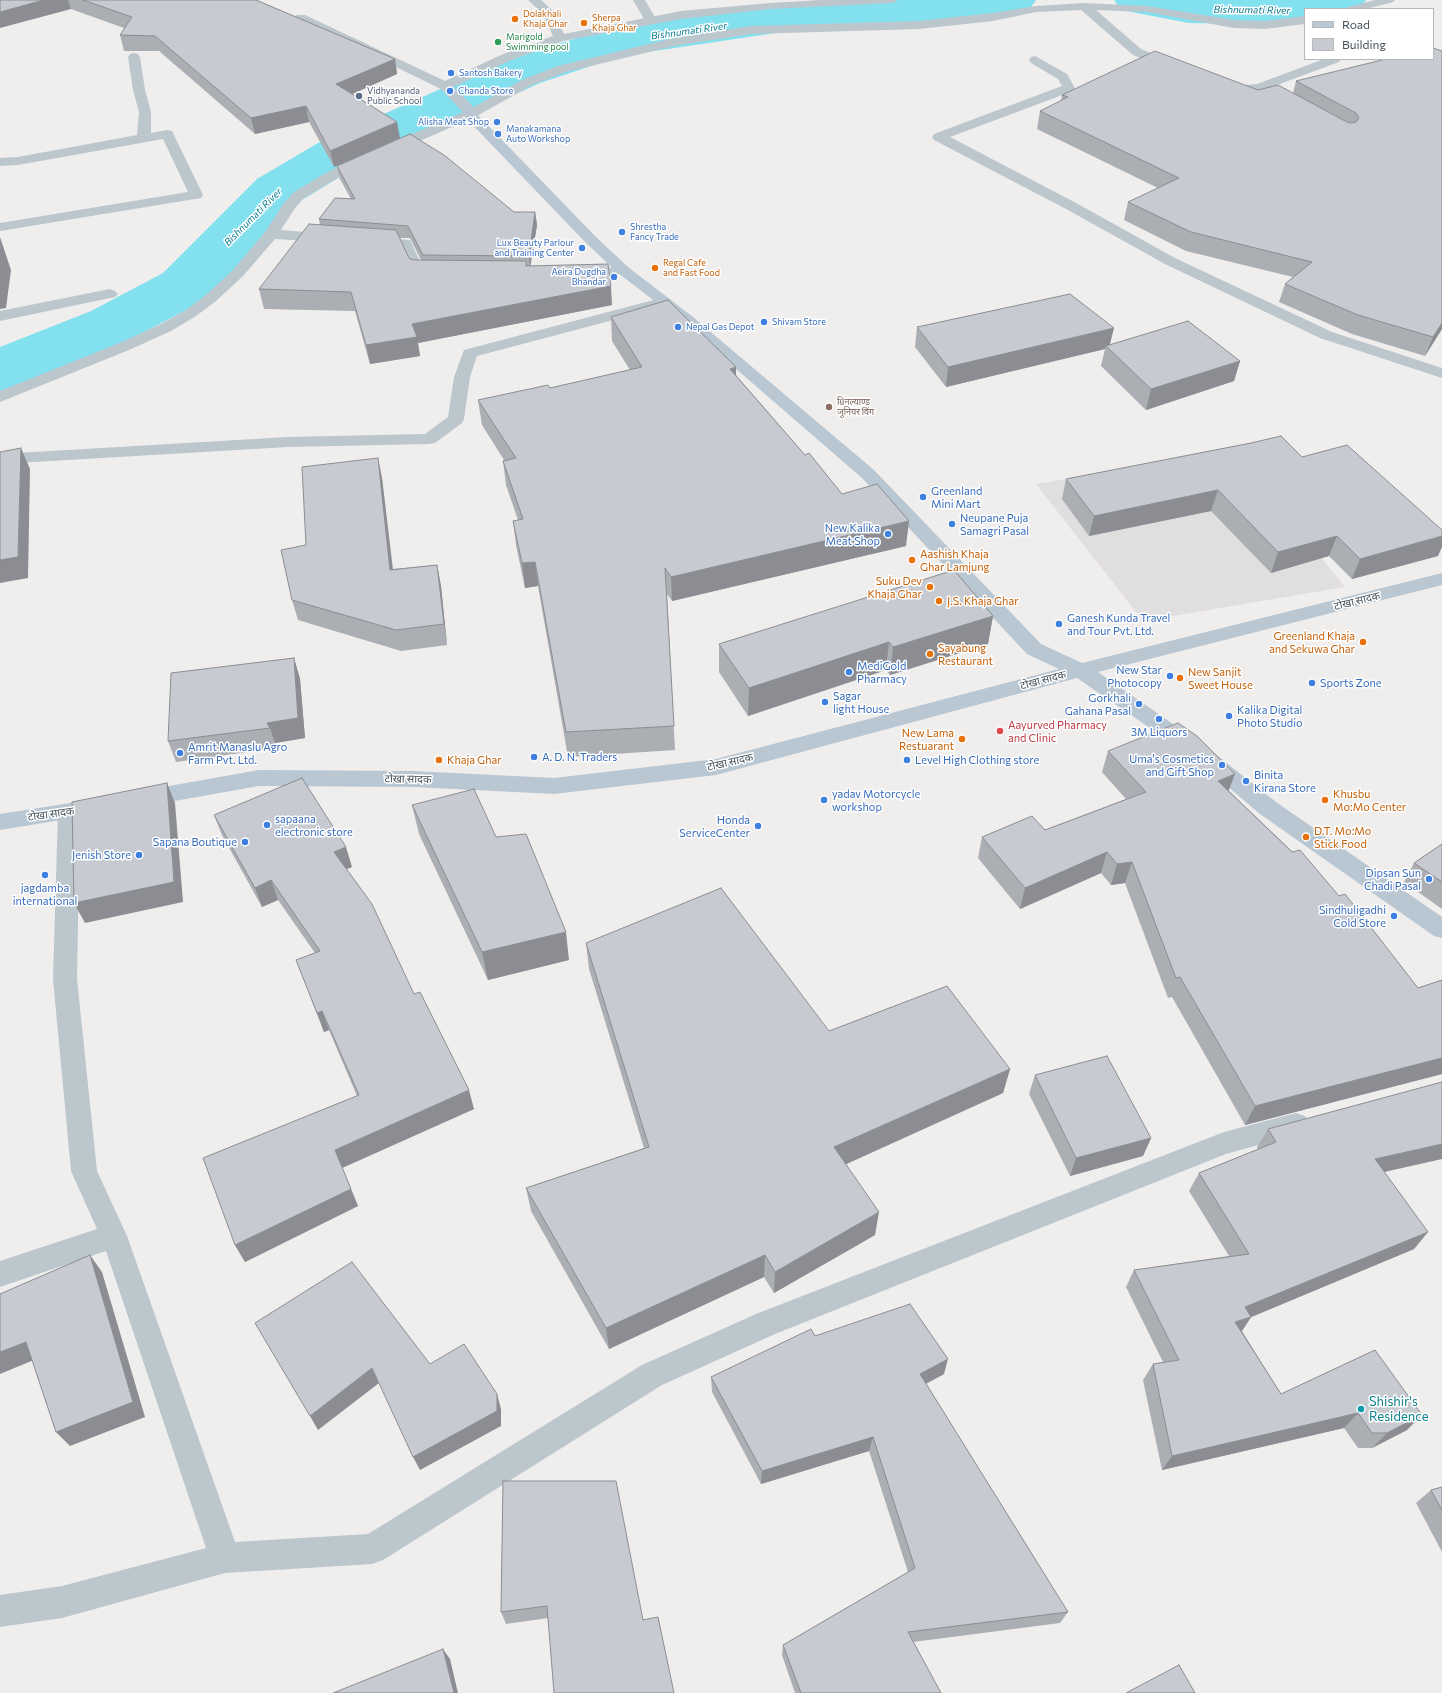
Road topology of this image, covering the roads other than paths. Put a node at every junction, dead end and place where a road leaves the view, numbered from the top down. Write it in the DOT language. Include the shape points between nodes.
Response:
graph roads {
  1 [pos="534,0"];
  2 [pos="639,0"];
  3 [pos="891,0"];
  4 [pos="1389,0"];
  5 [pos="767,3"];
  6 [pos="1084,6"];
  7 [pos="1356,8"];
  8 [pos="301,17"];
  9 [pos="1304,20"];
  10 [pos="652,21"];
  11 [pos="560,38"];
  12 [pos="134,57"];
  13 [pos="1035,60"];
  14 [pos="1332,60"];
  15 [pos="1181,71"];
  16 [pos="1213,84"];
  17 [pos="447,87"];
  18 [pos="1259,88"];
  19 [pos="1299,110"];
  20 [pos="468,111"];
  21 [pos="144,138"];
  22 [pos="0,162"];
  23 [pos="0,227"];
  24 [pos="271,234"];
  25 [pos="345,239"];
  26 [pos="360,240"];
  27 [pos="623,270"];
  28 [pos="448,273"];
  29 [pos="562,275"];
  30 [pos="110,294"];
  31 [pos="666,302"];
  32 [pos="0,316"];
  33 [pos="1442,373"];
  34 [pos="0,397"];
  35 [pos="0,459"];
  36 [pos="1442,578"];
  37 [pos="1080,670"];
  38 [pos="69,812"];
  39 [pos="0,822"];
  40 [pos="1442,929"];
  41 [pos="1322,1117"];
  42 [pos="114,1236"];
  43 [pos="0,1274"];
  44 [pos="225,1558"];
  45 [pos="0,1611"];
  1 -- 11 [label="street" via="548,12"];
  2 -- 10 [label="street"];
  3 -- 5 [label="street"];
  4 -- 7 [label="street"];
  5 -- 10 [label="street"];
  6 -- 9 [label="street" via="1147,9 1234,24 1264,25"];
  6 -- 15 [label="street" via="1137,52"];
  6 -- 20 [label="street" via="1036,9 993,17 919,25 751,30 674,42 562,69 528,82"];
  8 -- 17 [label="street"];
  10 -- 11 [label="street"];
  11 -- 17 [label="street" via="505,58"];
  12 -- 21 [label="street" via="145,112"];
  13 -- 33 [label="street" via="1064,77 1069,88 939,137 1170,261 1326,335"];
  14 -- 18 [label="street"];
  16 -- 18 [label="street" via="1232,90"];
  17 -- 20 [label="street"];
  18 -- 19 [label="street"];
  20 -- 24 [label="street" via="357,163 299,195"];
  20 -- 27 [label="street"];
  21 -- 22 [label="street"];
  21 -- 23 [label="street" via="167,134 196,195"];
  24 -- 25 [label="street"];
  24 -- 34 [label="street" via="238,273 191,313 166,328 123,347"];
  26 -- 28 [label="street" via="405,243 419,274"];
  27 -- 29 [label="street" via="577,276"];
  27 -- 31 [label="street"];
  30 -- 32 [label="street"];
  31 -- 35 [label="street" via="470,353 462,377 456,420 429,439 288,442"];
  31 -- 37 [label="street" via="868,474 1034,649"];
  36 -- 37 [label="street, टोखा सादक"];
  37 -- 38 [label="street, टोखा सादक" via="716,767 554,786 412,779 259,778"];
  37 -- 40 [label="street" via="1202,754 1268,808"];
  38 -- 39 [label="street, टोखा सादक"];
  38 -- 42 [label="street" via="65,979 84,1171"];
  41 -- 44 [label="street" via="1224,1143 766,1324 652,1375 372,1549"];
  42 -- 43 [label="street"];
  42 -- 44 [label="street"];
  44 -- 45 [label="street" via="62,1602"];
}
